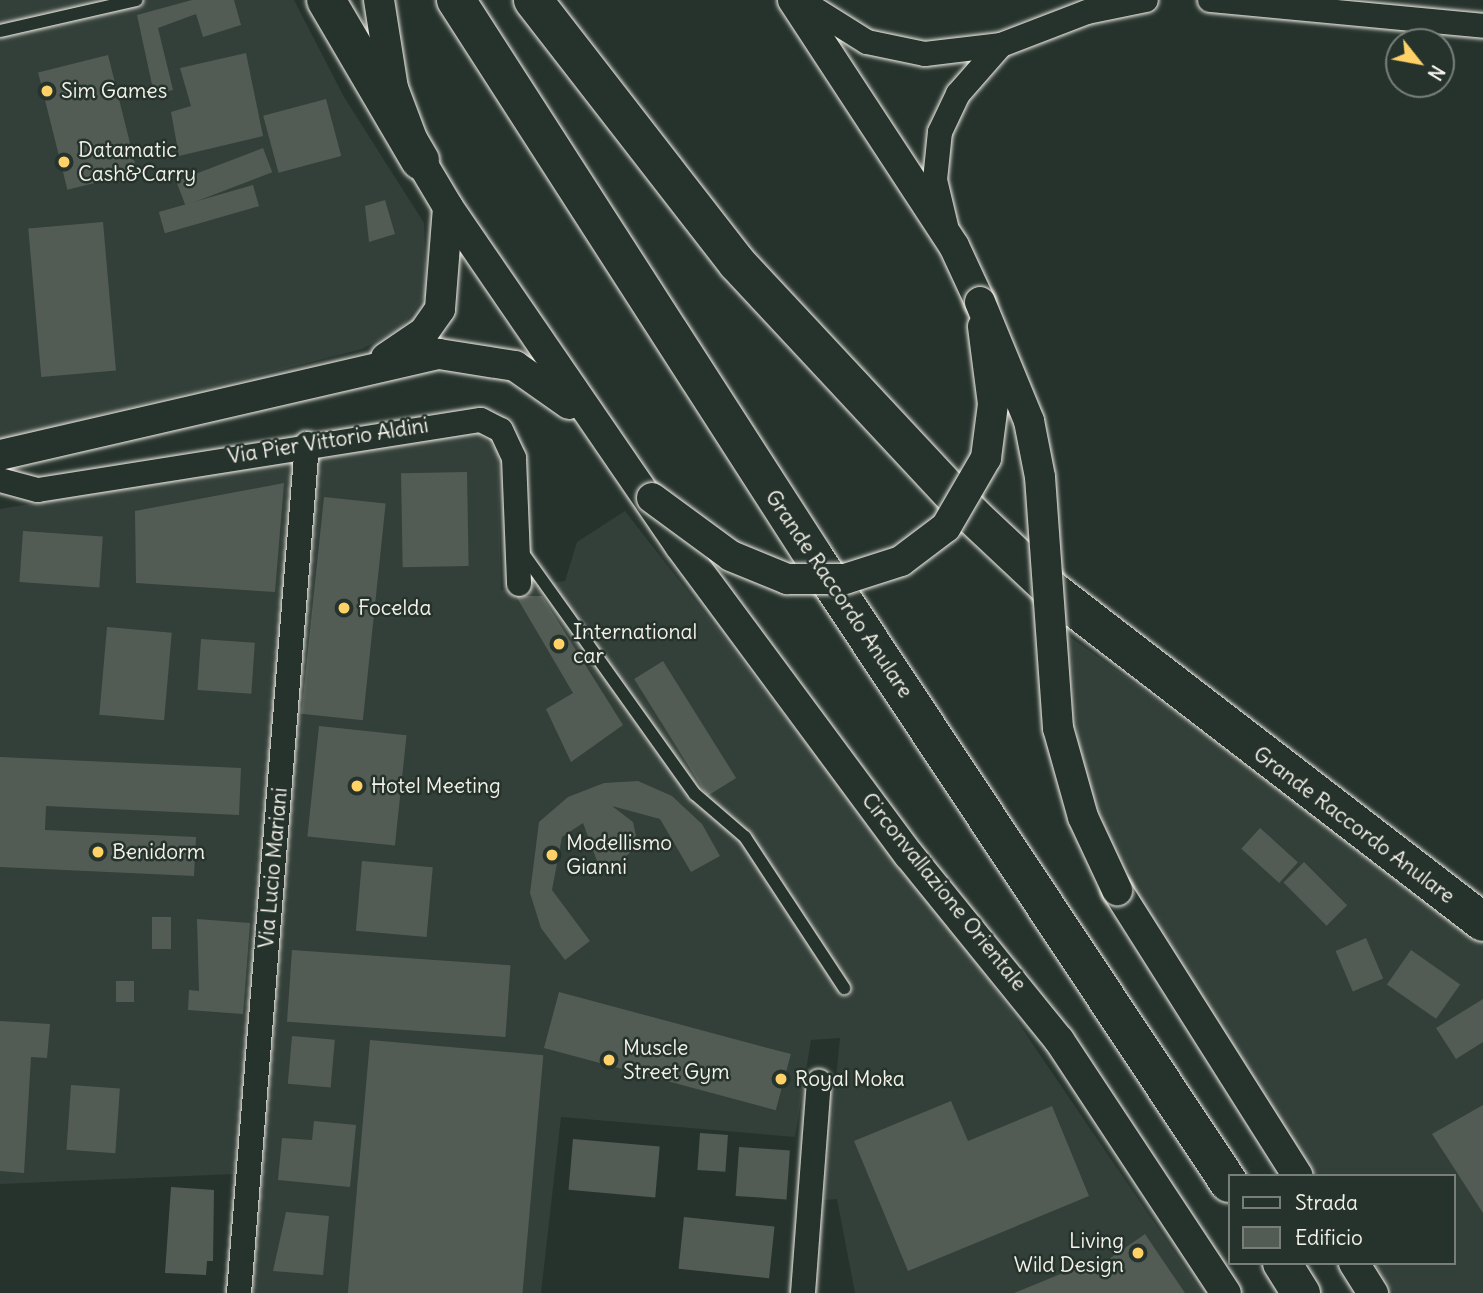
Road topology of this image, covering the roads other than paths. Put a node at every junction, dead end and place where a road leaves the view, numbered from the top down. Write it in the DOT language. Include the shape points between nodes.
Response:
graph roads {
  1 [pos="137,0"];
  2 [pos="326,0"];
  3 [pos="379,0"];
  4 [pos="456,0"];
  5 [pos="533,0"];
  6 [pos="793,0"];
  7 [pos="800,0"];
  8 [pos="1210,0"];
  9 [pos="1143,1"];
  10 [pos="1483,26"];
  11 [pos="0,31"];
  12 [pos="1001,45"];
  13 [pos="420,160"];
  14 [pos="448,207"];
  15 [pos="954,246"];
  16 [pos="980,302"];
  17 [pos="371,367"];
  18 [pos="603,434"];
  19 [pos="307,444"];
  20 [pos="0,455"];
  21 [pos="0,480"];
  22 [pos="652,498"];
  23 [pos="518,546"];
  24 [pos="519,584"];
  25 [pos="1483,922"];
  26 [pos="844,988"];
  27 [pos="819,1082"];
  28 [pos="1297,1174"];
  29 [pos="1228,1181"];
  30 [pos="1283,1265"];
  31 [pos="1355,1265"];
  32 [pos="239,1293"];
  33 [pos="803,1293"];
  34 [pos="1226,1293"];
  35 [pos="1301,1293"];
  36 [pos="1373,1293"];
  1 -- 11 [label="lane"];
  2 -- 13 [label="highway"];
  3 -- 13 [label="street" via="388,70"];
  4 -- 29 [label="highway, Grande Raccordo Anulare" via="807,546"];
  5 -- 25 [label="highway, Grande Raccordo Anulare" via="737,263 973,516 1054,592"];
  6 -- 15 [label="street"];
  7 -- 12 [label="street" via="852,36 900,52"];
  8 -- 10 [label="street"];
  9 -- 12 [label="street" via="1087,12"];
  12 -- 15 [label="street" via="958,94 940,132 935,180"];
  13 -- 14 [label="street"];
  14 -- 17 [label="street" via="440,309 415,340"];
  14 -- 18 [label="street"];
  15 -- 16 [label="street"];
  16 -- 22 [label="street, bridge" via="993,404 986,458 956,515 909,556 845,579 787,579 731,556"];
  16 -- 28 [label="street, bridge" via="1009,360 1032,430 1058,728 1083,817 1117,890"];
  17 -- 18 [label="street" via="450,353 503,362 538,377"];
  17 -- 20 [label="street"];
  18 -- 22 [label="street"];
  19 -- 21 [label="street, Via Pier Vittorio Aldini" via="38,490"];
  19 -- 23 [label="street, Via Pier Vittorio Aldini" via="459,419 492,424 507,437 514,458"];
  19 -- 32 [label="street, Via Lucio Mariani"];
  22 -- 34 [label="street, Circonvallazione Orientale" via="680,546 909,855 1016,980"];
  23 -- 24 [label="street, Via Pier Vittorio Aldini"];
  23 -- 26 [label="lane" via="695,794 745,837"];
  27 -- 33 [label="street"];
  30 -- 35 [label="highway"];
  31 -- 36 [label="street"];
}
